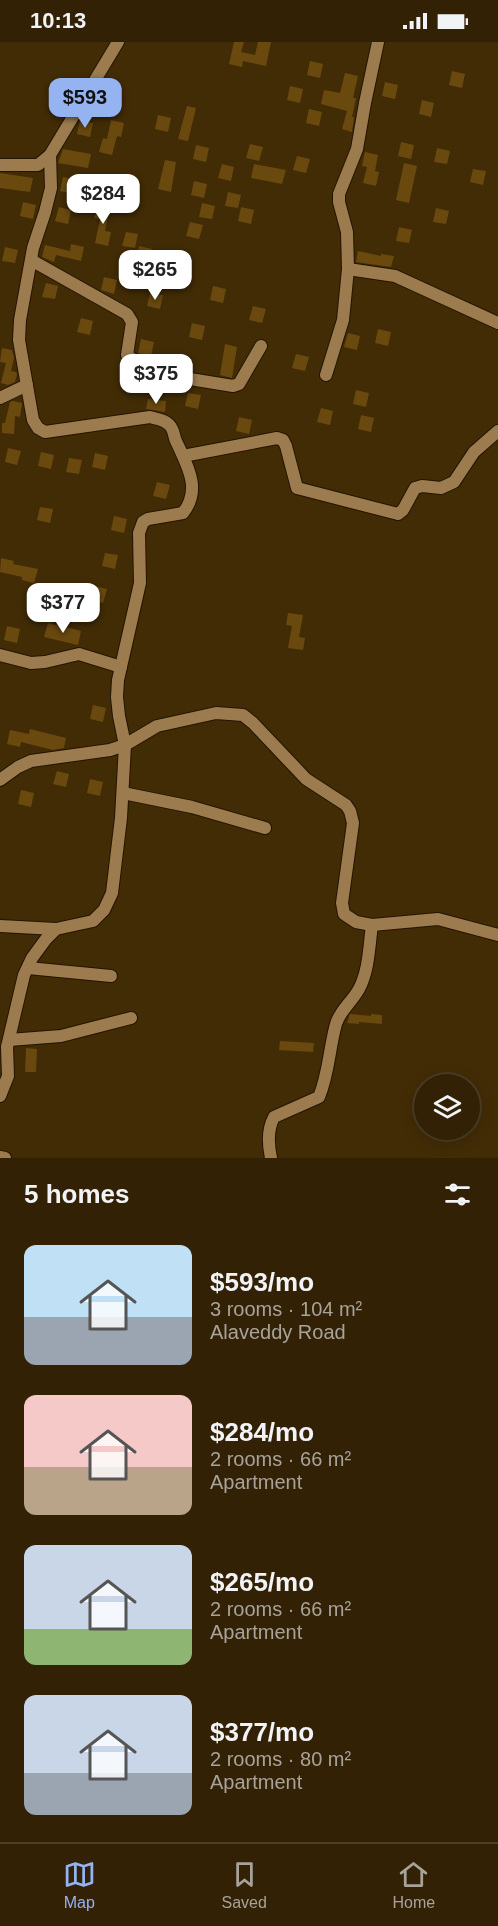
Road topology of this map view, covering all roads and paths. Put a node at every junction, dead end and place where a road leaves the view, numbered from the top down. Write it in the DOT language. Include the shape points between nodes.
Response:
graph roads {
  1 [pos="118,42"];
  2 [pos="378,42"];
  3 [pos="50,155"];
  4 [pos="0,165"];
  5 [pos="31,260"];
  6 [pos="348,269"];
  7 [pos="498,323"];
  8 [pos="261,346"];
  9 [pos="326,375"];
  10 [pos="27,385"];
  11 [pos="0,398"];
  12 [pos="498,431"];
  13 [pos="183,456"];
  14 [pos="0,655"];
  15 [pos="121,667"];
  16 [pos="126,745"];
  17 [pos="0,780"];
  18 [pos="123,793"];
  19 [pos="265,828"];
  20 [pos="372,925"];
  21 [pos="0,926"];
  22 [pos="56,929"];
  23 [pos="498,935"];
  24 [pos="28,968"];
  25 [pos="111,976"];
  26 [pos="131,1018"];
  27 [pos="5,1044"];
  28 [pos="0,1096"];
  29 [pos="0,1157"];
  30 [pos="5,1158"];
  31 [pos="271,1158"];
  1 -- 3 [label="street"];
  2 -- 6 [label="street" via="357,149 339,194 347,232"];
  3 -- 4 [label="street" via="38,165"];
  3 -- 5 [label="street" via="51,188"];
  5 -- 8 [label="street" via="127,314 132,322 127,355 170,383 190,379 239,384"];
  5 -- 10 [label="street" via="19,340"];
  6 -- 7 [label="street" via="395,276"];
  6 -- 9 [label="street" via="343,320"];
  10 -- 11 [label="street"];
  10 -- 13 [label="street" via="33,420 45,432 150,417 165,421 172,428"];
  12 -- 13 [label="street" via="474,452 454,482 441,488 415,488 398,514 297,488 284,440 277,438"];
  13 -- 15 [label="street" via="192,477 188,506 183,513 148,519 141,525 140,583"];
  14 -- 15 [label="street" via="31,663 79,654"];
  15 -- 16 [label="street" via="117,697"];
  16 -- 17 [label="street" via="31,761"];
  16 -- 18 [label="street"];
  16 -- 20 [label="street" via="157,726 216,712 243,715 254,723 306,779 350,811 353,823 342,903 344,914 356,922"];
  18 -- 19 [label="street"];
  18 -- 22 [label="street" via="112,893 104,910 93,921"];
  20 -- 23 [label="street" via="438,919"];
  20 -- 31 [label="street" via="366,970 356,994 336,1023 319,1097 274,1117 268,1143"];
  21 -- 22 [label="street"];
  22 -- 24 [label="street"];
  24 -- 25 [label="street"];
  24 -- 27 [label="street"];
  26 -- 27 [label="street" via="61,1036"];
  27 -- 28 [label="street" via="8,1076"];
  29 -- 30 [label="street"];
}
